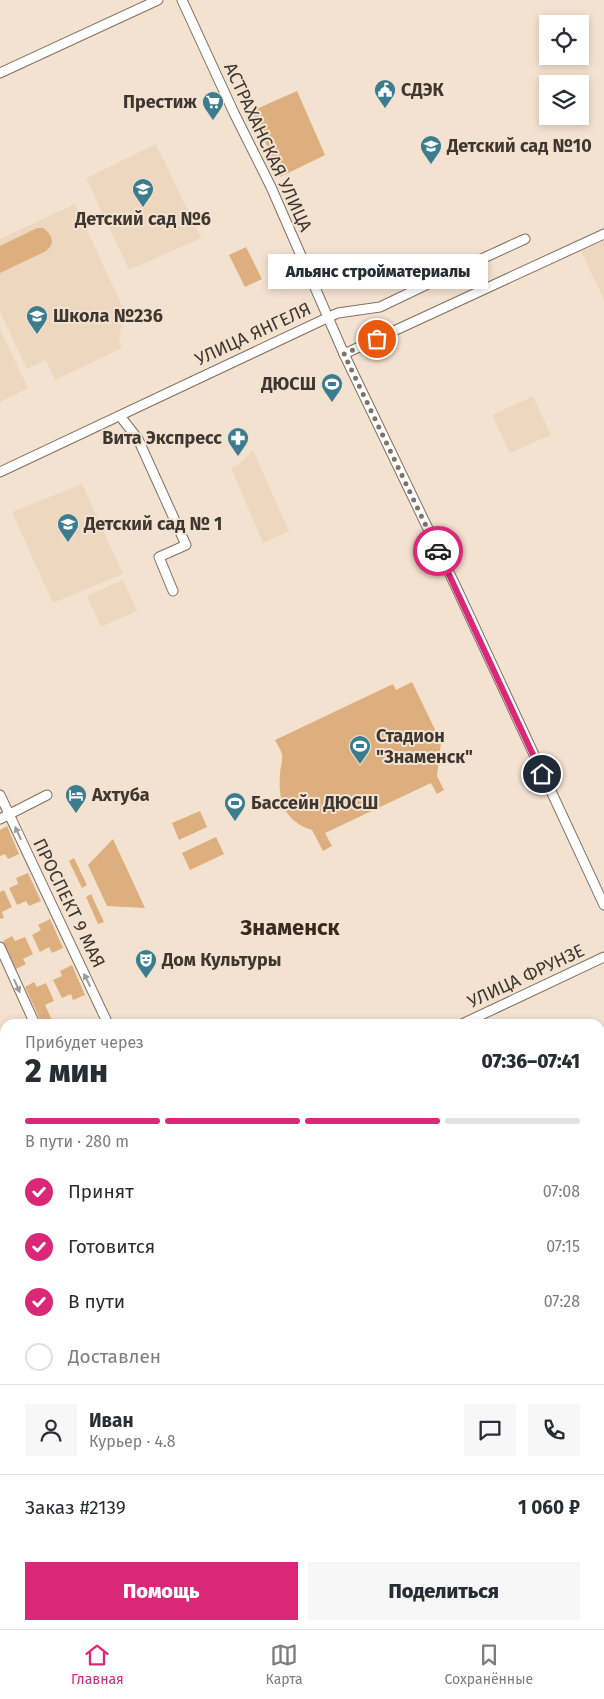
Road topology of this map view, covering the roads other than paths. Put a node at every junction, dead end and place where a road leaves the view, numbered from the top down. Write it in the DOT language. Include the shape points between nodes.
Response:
graph roads {
  1 [pos="158,0"];
  2 [pos="182,0"];
  3 [pos="0,73"];
  4 [pos="604,234"];
  5 [pos="525,239"];
  6 [pos="329,317"];
  7 [pos="344,354"];
  8 [pos="120,416"];
  9 [pos="0,472"];
  10 [pos="173,591"];
  11 [pos="0,795"];
  12 [pos="47,795"];
  13 [pos="9,815"];
  14 [pos="0,819"];
  15 [pos="604,905"];
  16 [pos="0,948"];
  17 [pos="604,958"];
  18 [pos="33,1019"];
  19 [pos="106,1019"];
  20 [pos="473,1019"];
  1 -- 3 [label="street"];
  2 -- 6 [label="street, АСТРАХАНСКАЯ УЛИЦА"];
  4 -- 7 [label="street"];
  5 -- 6 [label="street, УЛИЦА ЯНГЕЛЯ" via="380,307"];
  6 -- 7 [label="street, АСТРАХАНСКАЯ УЛИЦА"];
  6 -- 8 [label="street, УЛИЦА ЯНГЕЛЯ"];
  7 -- 15 [label="street, АСТРАХАНСКАЯ УЛИЦА"];
  8 -- 9 [label="street, УЛИЦА ЯНГЕЛЯ"];
  8 -- 10 [label="street" via="143,447 186,545 159,558"];
  11 -- 13 [label="street, ПРОСПЕКТ 9 МАЯ"];
  12 -- 13 [label="street"];
  13 -- 14 [label="street"];
  19 -- 13 [label="street, ПРОСПЕКТ 9 МАЯ, one-way"];
  16 -- 18 [label="street, one-way"];
  17 -- 20 [label="street, УЛИЦА ФРУНЗЕ"];
}
